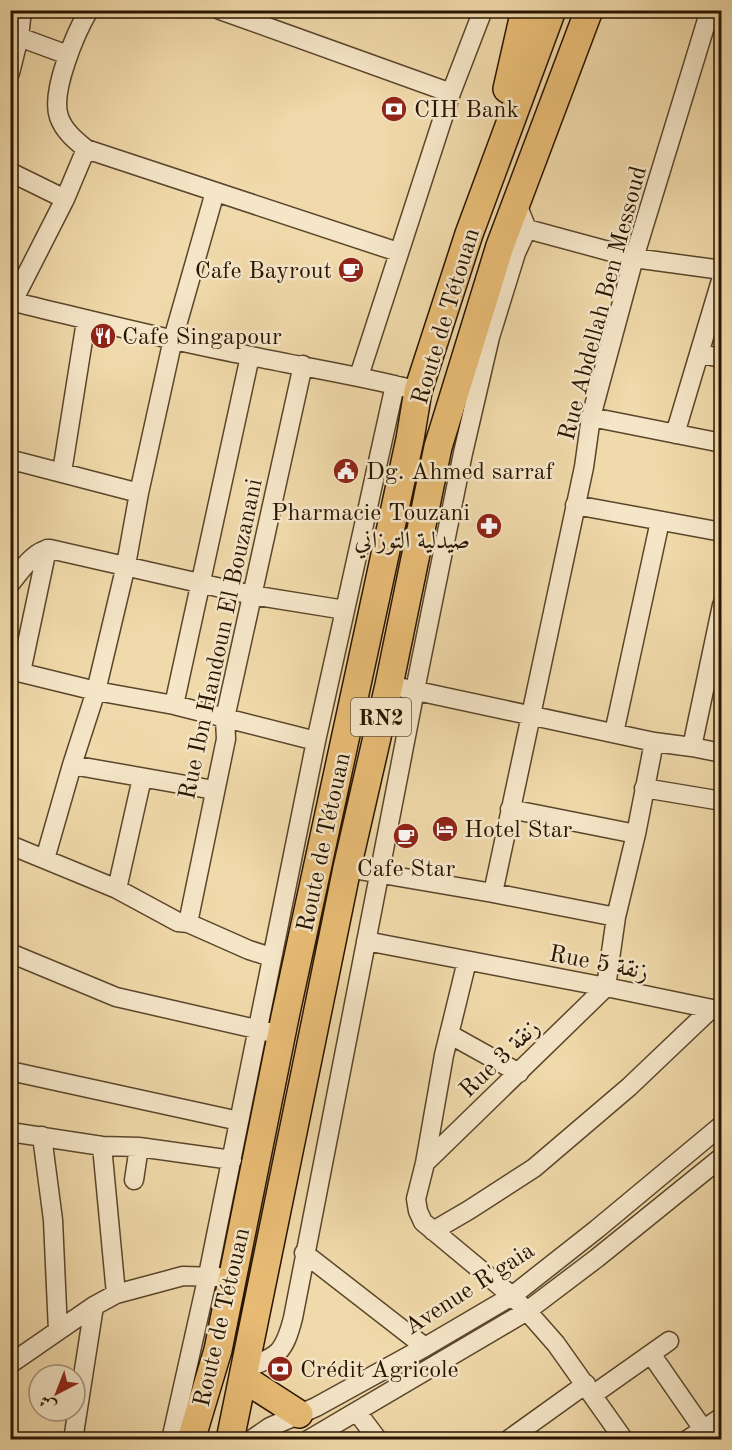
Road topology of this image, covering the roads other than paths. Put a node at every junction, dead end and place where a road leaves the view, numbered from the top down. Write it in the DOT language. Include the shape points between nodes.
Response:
graph roads {
  1 [pos="22,10"];
  2 [pos="89,10"];
  3 [pos="220,10"];
  4 [pos="483,10"];
  5 [pos="525,10"];
  6 [pos="552,10"];
  7 [pos="589,10"];
  8 [pos="710,10"];
  9 [pos="15,48"];
  10 [pos="69,55"];
  11 [pos="10,73"];
  12 [pos="451,93"];
  13 [pos="86,149"];
  14 [pos="10,172"];
  15 [pos="215,192"];
  16 [pos="64,199"];
  17 [pos="482,202"];
  18 [pos="516,202"];
  19 [pos="527,229"];
  20 [pos="398,252"];
  21 [pos="634,258"];
  22 [pos="722,270"];
  23 [pos="722,277"];
  24 [pos="12,303"];
  25 [pos="86,321"];
  26 [pos="173,339"];
  27 [pos="700,354"];
  28 [pos="250,356"];
  29 [pos="722,358"];
  30 [pos="303,365"];
  31 [pos="359,376"];
  32 [pos="407,388"];
  33 [pos="591,417"];
  34 [pos="675,434"];
  35 [pos="722,443"];
  36 [pos="12,459"];
  37 [pos="62,472"];
  38 [pos="139,493"];
  39 [pos="575,505"];
  40 [pos="660,521"];
  41 [pos="722,532"];
  42 [pos="47,549"];
  43 [pos="126,565"];
  44 [pos="201,583"];
  45 [pos="10,584"];
  46 [pos="252,595"];
  47 [pos="722,605"];
  48 [pos="345,610"];
  49 [pos="16,671"];
  50 [pos="388,686"];
  51 [pos="415,690"];
  52 [pos="96,691"];
  53 [pos="174,705"];
  54 [pos="532,715"];
  55 [pos="225,718"];
  56 [pos="614,733"];
  57 [pos="316,741"];
  58 [pos="654,742"];
  59 [pos="692,747"];
  60 [pos="722,753"];
  61 [pos="72,765"];
  62 [pos="142,778"];
  63 [pos="644,788"];
  64 [pos="214,790"];
  65 [pos="722,801"];
  66 [pos="510,809"];
  67 [pos="636,834"];
  68 [pos="10,846"];
  69 [pos="45,859"];
  70 [pos="347,868"];
  71 [pos="380,873"];
  72 [pos="117,889"];
  73 [pos="493,893"];
  74 [pos="616,917"];
  75 [pos="188,923"];
  76 [pos="366,941"];
  77 [pos="10,953"];
  78 [pos="271,957"];
  79 [pos="467,961"];
  80 [pos="606,987"];
  81 [pos="716,1010"];
  82 [pos="269,1032"];
  83 [pos="449,1034"];
  84 [pos="10,1071"];
  85 [pos="519,1073"];
  86 [pos="239,1120"];
  87 [pos="722,1125"];
  88 [pos="10,1132"];
  89 [pos="42,1136"];
  90 [pos="102,1146"];
  91 [pos="139,1147"];
  92 [pos="722,1157"];
  93 [pos="232,1160"];
  94 [pos="425,1163"];
  95 [pos="134,1180"];
  96 [pos="433,1230"];
  97 [pos="304,1253"];
  98 [pos="220,1277"];
  99 [pos="116,1294"];
  100 [pos="512,1296"];
  101 [pos="94,1306"];
  102 [pos="527,1311"];
  103 [pos="58,1331"];
  104 [pos="669,1341"];
  105 [pos="425,1347"];
  106 [pos="651,1354"];
  107 [pos="10,1364"];
  108 [pos="244,1373"];
  109 [pos="590,1389"];
  110 [pos="357,1412"];
  111 [pos="299,1414"];
  112 [pos="722,1417"];
  113 [pos="703,1429"];
  114 [pos="73,1440"];
  115 [pos="171,1440"];
  116 [pos="191,1440"];
  117 [pos="202,1440"];
  118 [pos="222,1440"];
  119 [pos="230,1440"];
  120 [pos="251,1440"];
  121 [pos="308,1440"];
  122 [pos="378,1440"];
  123 [pos="508,1440"];
  124 [pos="624,1440"];
  125 [pos="687,1440"];
  1 -- 9 [label="street"];
  2 -- 10 [label="street"];
  3 -- 12 [label="street"];
  4 -- 12 [label="street"];
  5 -- 17 [label="highway"];
  6 -- 17 [label="highway, Route de Tétouan / RN2"];
  7 -- 18 [label="highway, Route de Tétouan / RN2"];
  8 -- 21 [label="street, Rue Abdellah Ben Messoud"];
  9 -- 10 [label="street"];
  9 -- 11 [label="street"];
  10 -- 13 [label="street" via="57,105 64,127"];
  12 -- 20 [label="street"];
  13 -- 15 [label="street"];
  13 -- 16 [label="street"];
  14 -- 16 [label="street"];
  15 -- 20 [label="street"];
  15 -- 26 [label="street"];
  16 -- 24 [label="street"];
  17 -- 32 [label="highway, Route de Tétouan / RN2"];
  18 -- 19 [label="street"];
  18 -- 50 [label="highway, Route de Tétouan / RN2" via="438,447"];
  19 -- 21 [label="street"];
  19 -- 51 [label="street" via="490,337"];
  20 -- 31 [label="street"];
  21 -- 22 [label="street"];
  21 -- 33 [label="street, Rue Abdellah Ben Messoud"];
  23 -- 27 [label="street"];
  24 -- 25 [label="street"];
  25 -- 26 [label="street"];
  25 -- 37 [label="street"];
  26 -- 28 [label="street"];
  26 -- 38 [label="street"];
  27 -- 29 [label="street"];
  27 -- 34 [label="street"];
  28 -- 30 [label="street"];
  28 -- 44 [label="street"];
  30 -- 31 [label="street"];
  30 -- 46 [label="street, Rue Ibn Handoun El Bouzanani"];
  31 -- 32 [label="street"];
  32 -- 48 [label="street"];
  32 -- 82 [label="highway, Route de Tétouan / RN2" via="410,439"];
  33 -- 34 [label="street"];
  33 -- 39 [label="street, Rue Abdellah Ben Messoud"];
  34 -- 35 [label="street"];
  36 -- 37 [label="street"];
  37 -- 38 [label="street"];
  38 -- 43 [label="street"];
  39 -- 40 [label="street"];
  39 -- 54 [label="street, Rue Abdellah Ben Messoud"];
  40 -- 41 [label="street"];
  40 -- 56 [label="street"];
  42 -- 43 [label="street"];
  42 -- 45 [label="street"];
  42 -- 49 [label="street"];
  43 -- 44 [label="street"];
  43 -- 52 [label="street"];
  44 -- 46 [label="street"];
  44 -- 53 [label="street"];
  46 -- 48 [label="street"];
  46 -- 55 [label="street, Rue Ibn Handoun El Bouzanani"];
  47 -- 59 [label="street"];
  48 -- 57 [label="street"];
  49 -- 52 [label="street"];
  50 -- 51 [label="street"];
  50 -- 70 [label="highway, Route de Tétouan / RN2"];
  51 -- 54 [label="street"];
  51 -- 71 [label="street"];
  52 -- 53 [label="street"];
  52 -- 61 [label="street"];
  53 -- 55 [label="street"];
  54 -- 56 [label="street"];
  54 -- 66 [label="street, Rue Abdellah Ben Messoud"];
  55 -- 57 [label="street"];
  55 -- 64 [label="street, Rue Ibn Handoun El Bouzanani" via="226,740"];
  56 -- 58 [label="street"];
  57 -- 78 [label="street"];
  58 -- 59 [label="street"];
  58 -- 63 [label="street"];
  59 -- 60 [label="street"];
  61 -- 62 [label="street"];
  61 -- 69 [label="street"];
  62 -- 64 [label="street"];
  62 -- 72 [label="street"];
  63 -- 65 [label="street"];
  63 -- 67 [label="street"];
  64 -- 75 [label="street, Rue Ibn Handoun El Bouzanani"];
  66 -- 67 [label="street"];
  66 -- 73 [label="street, Rue Abdellah Ben Messoud"];
  67 -- 74 [label="street"];
  68 -- 69 [label="street"];
  69 -- 72 [label="street"];
  70 -- 71 [label="street"];
  70 -- 108 [label="highway, Route de Tétouan / RN2"];
  71 -- 73 [label="street"];
  71 -- 76 [label="street"];
  72 -- 75 [label="street" via="178,922"];
  73 -- 74 [label="street"];
  74 -- 80 [label="street"];
  75 -- 78 [label="street"];
  76 -- 79 [label="street, Rue 5 زنقة"];
  76 -- 97 [label="street"];
  77 -- 82 [label="street" via="116,997"];
  78 -- 82 [label="street"];
  79 -- 80 [label="street, Rue 5 زنقة"];
  79 -- 83 [label="street"];
  80 -- 81 [label="street, Rue 5 زنقة"];
  80 -- 85 [label="street, Rue 3 زنقة"];
  81 -- 96 [label="street" via="543,1161"];
  82 -- 86 [label="street"];
  82 -- 98 [label="highway, Route de Tétouan / RN2"];
  83 -- 85 [label="street"];
  83 -- 94 [label="street"];
  84 -- 86 [label="street"];
  85 -- 94 [label="street, Rue 3 زنقة"];
  86 -- 93 [label="street"];
  87 -- 100 [label="street, Avenue R'gaia"];
  88 -- 89 [label="street"];
  89 -- 90 [label="street"];
  89 -- 103 [label="street" via="53,1220"];
  90 -- 91 [label="street"];
  90 -- 99 [label="street"];
  91 -- 93 [label="street"];
  91 -- 95 [label="street"];
  92 -- 102 [label="street, Avenue R'gaia"];
  93 -- 98 [label="street"];
  94 -- 96 [label="street" via="416,1199 423,1222"];
  96 -- 100 [label="street"];
  97 -- 105 [label="street"];
  97 -- 108 [label="street" via="288,1338 276,1356"];
  98 -- 99 [label="street" via="183,1276"];
  98 -- 115 [label="street"];
  98 -- 116 [label="highway, Route de Tétouan / RN2" via="218,1350"];
  99 -- 101 [label="street"];
  100 -- 102 [label="street"];
  100 -- 105 [label="street, Avenue R'gaia"];
  101 -- 103 [label="street"];
  101 -- 114 [label="street"];
  102 -- 109 [label="street"];
  102 -- 110 [label="street, Avenue R'gaia"];
  103 -- 107 [label="street"];
  104 -- 106 [label="street"];
  105 -- 111 [label="street, Avenue R'gaia"];
  106 -- 109 [label="street"];
  106 -- 113 [label="street"];
  108 -- 111 [label="highway"];
  108 -- 119 [label="highway, Route de Tétouan / RN2"];
  109 -- 123 [label="street"];
  109 -- 124 [label="street"];
  110 -- 121 [label="street, Avenue R'gaia"];
  110 -- 122 [label="street"];
  111 -- 120 [label="street, Avenue R'gaia"];
  112 -- 113 [label="street"];
  113 -- 125 [label="street"];
  117 -- 118 [label="highway, Route de Tétouan"];
}
